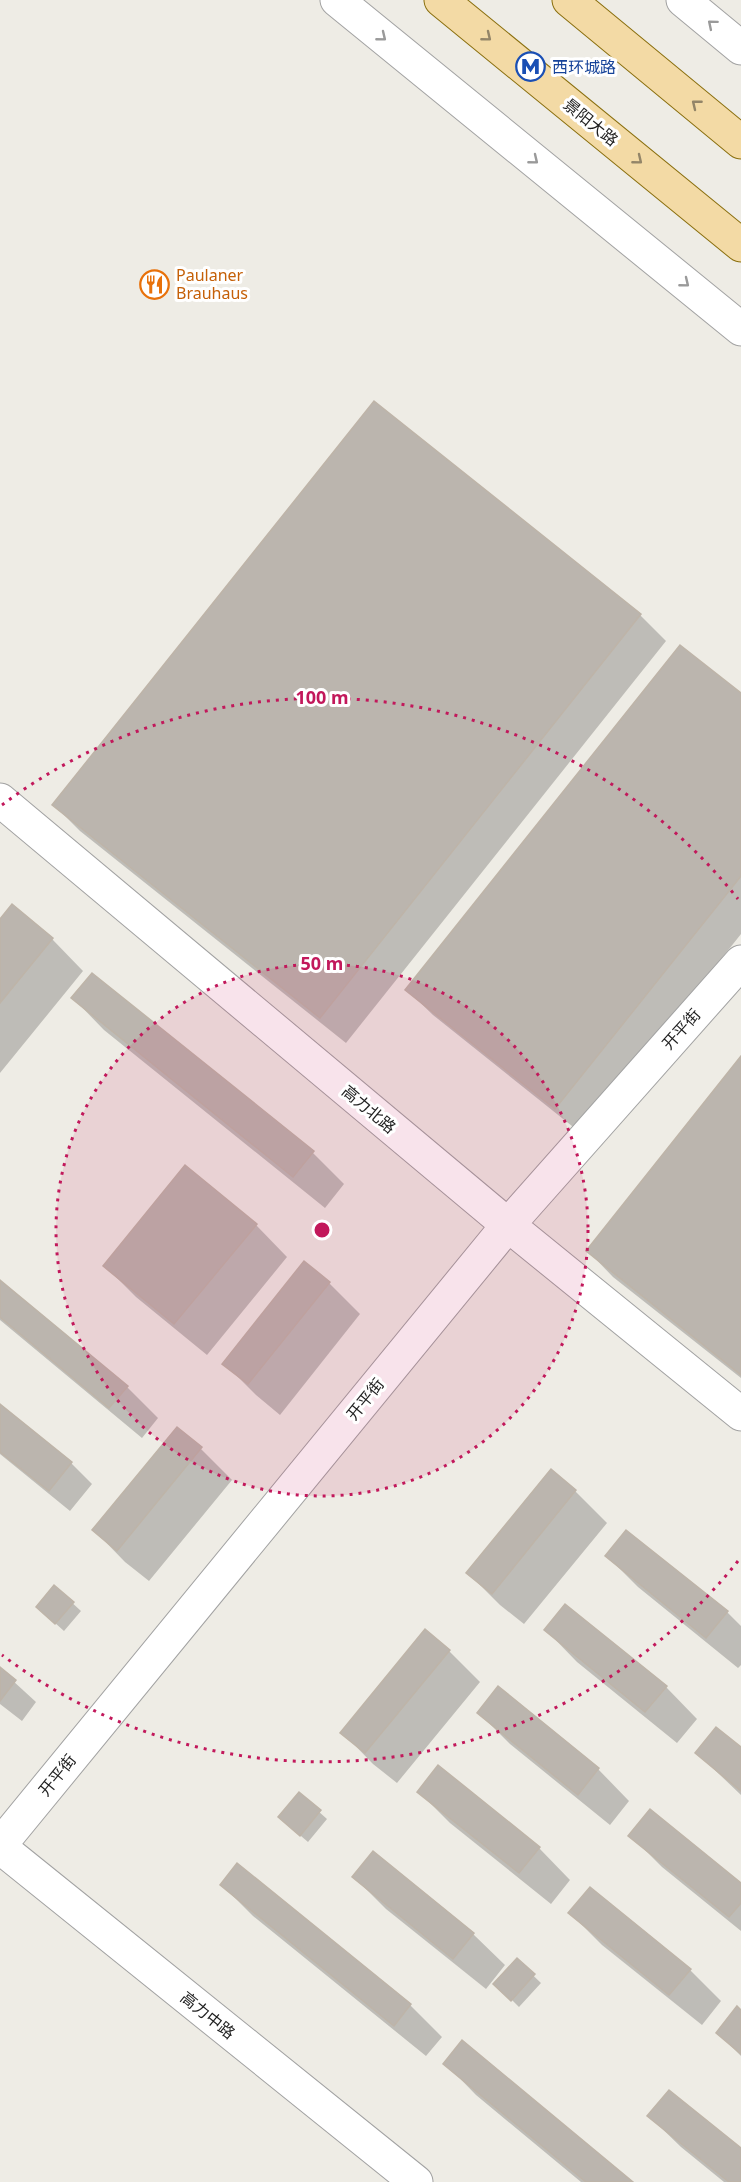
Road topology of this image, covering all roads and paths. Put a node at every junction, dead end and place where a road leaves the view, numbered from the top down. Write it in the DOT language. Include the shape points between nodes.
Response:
graph roads {
  1 [pos="337,0"];
  2 [pos="441,0"];
  3 [pos="569,0"];
  4 [pos="683,0"];
  5 [pos="741,48"];
  6 [pos="741,142"];
  7 [pos="741,245"];
  8 [pos="741,329"];
  9 [pos="0,800"];
  10 [pos="741,962"];
  11 [pos="508,1225"];
  12 [pos="741,1414"];
  13 [pos="0,1846"];
  14 [pos="416,2182"];
  1 -- 8 [label="street, one-way"];
  2 -- 7 [label="main road, 景阳大路, one-way"];
  6 -- 3 [label="main road, one-way"];
  5 -- 4 [label="street, one-way"];
  9 -- 11 [label="street, 高力北路"];
  10 -- 11 [label="street, 开平街"];
  11 -- 12 [label="street, 高力北路"];
  11 -- 13 [label="street, 开平街"];
  13 -- 14 [label="street, 高力中路"];
}
